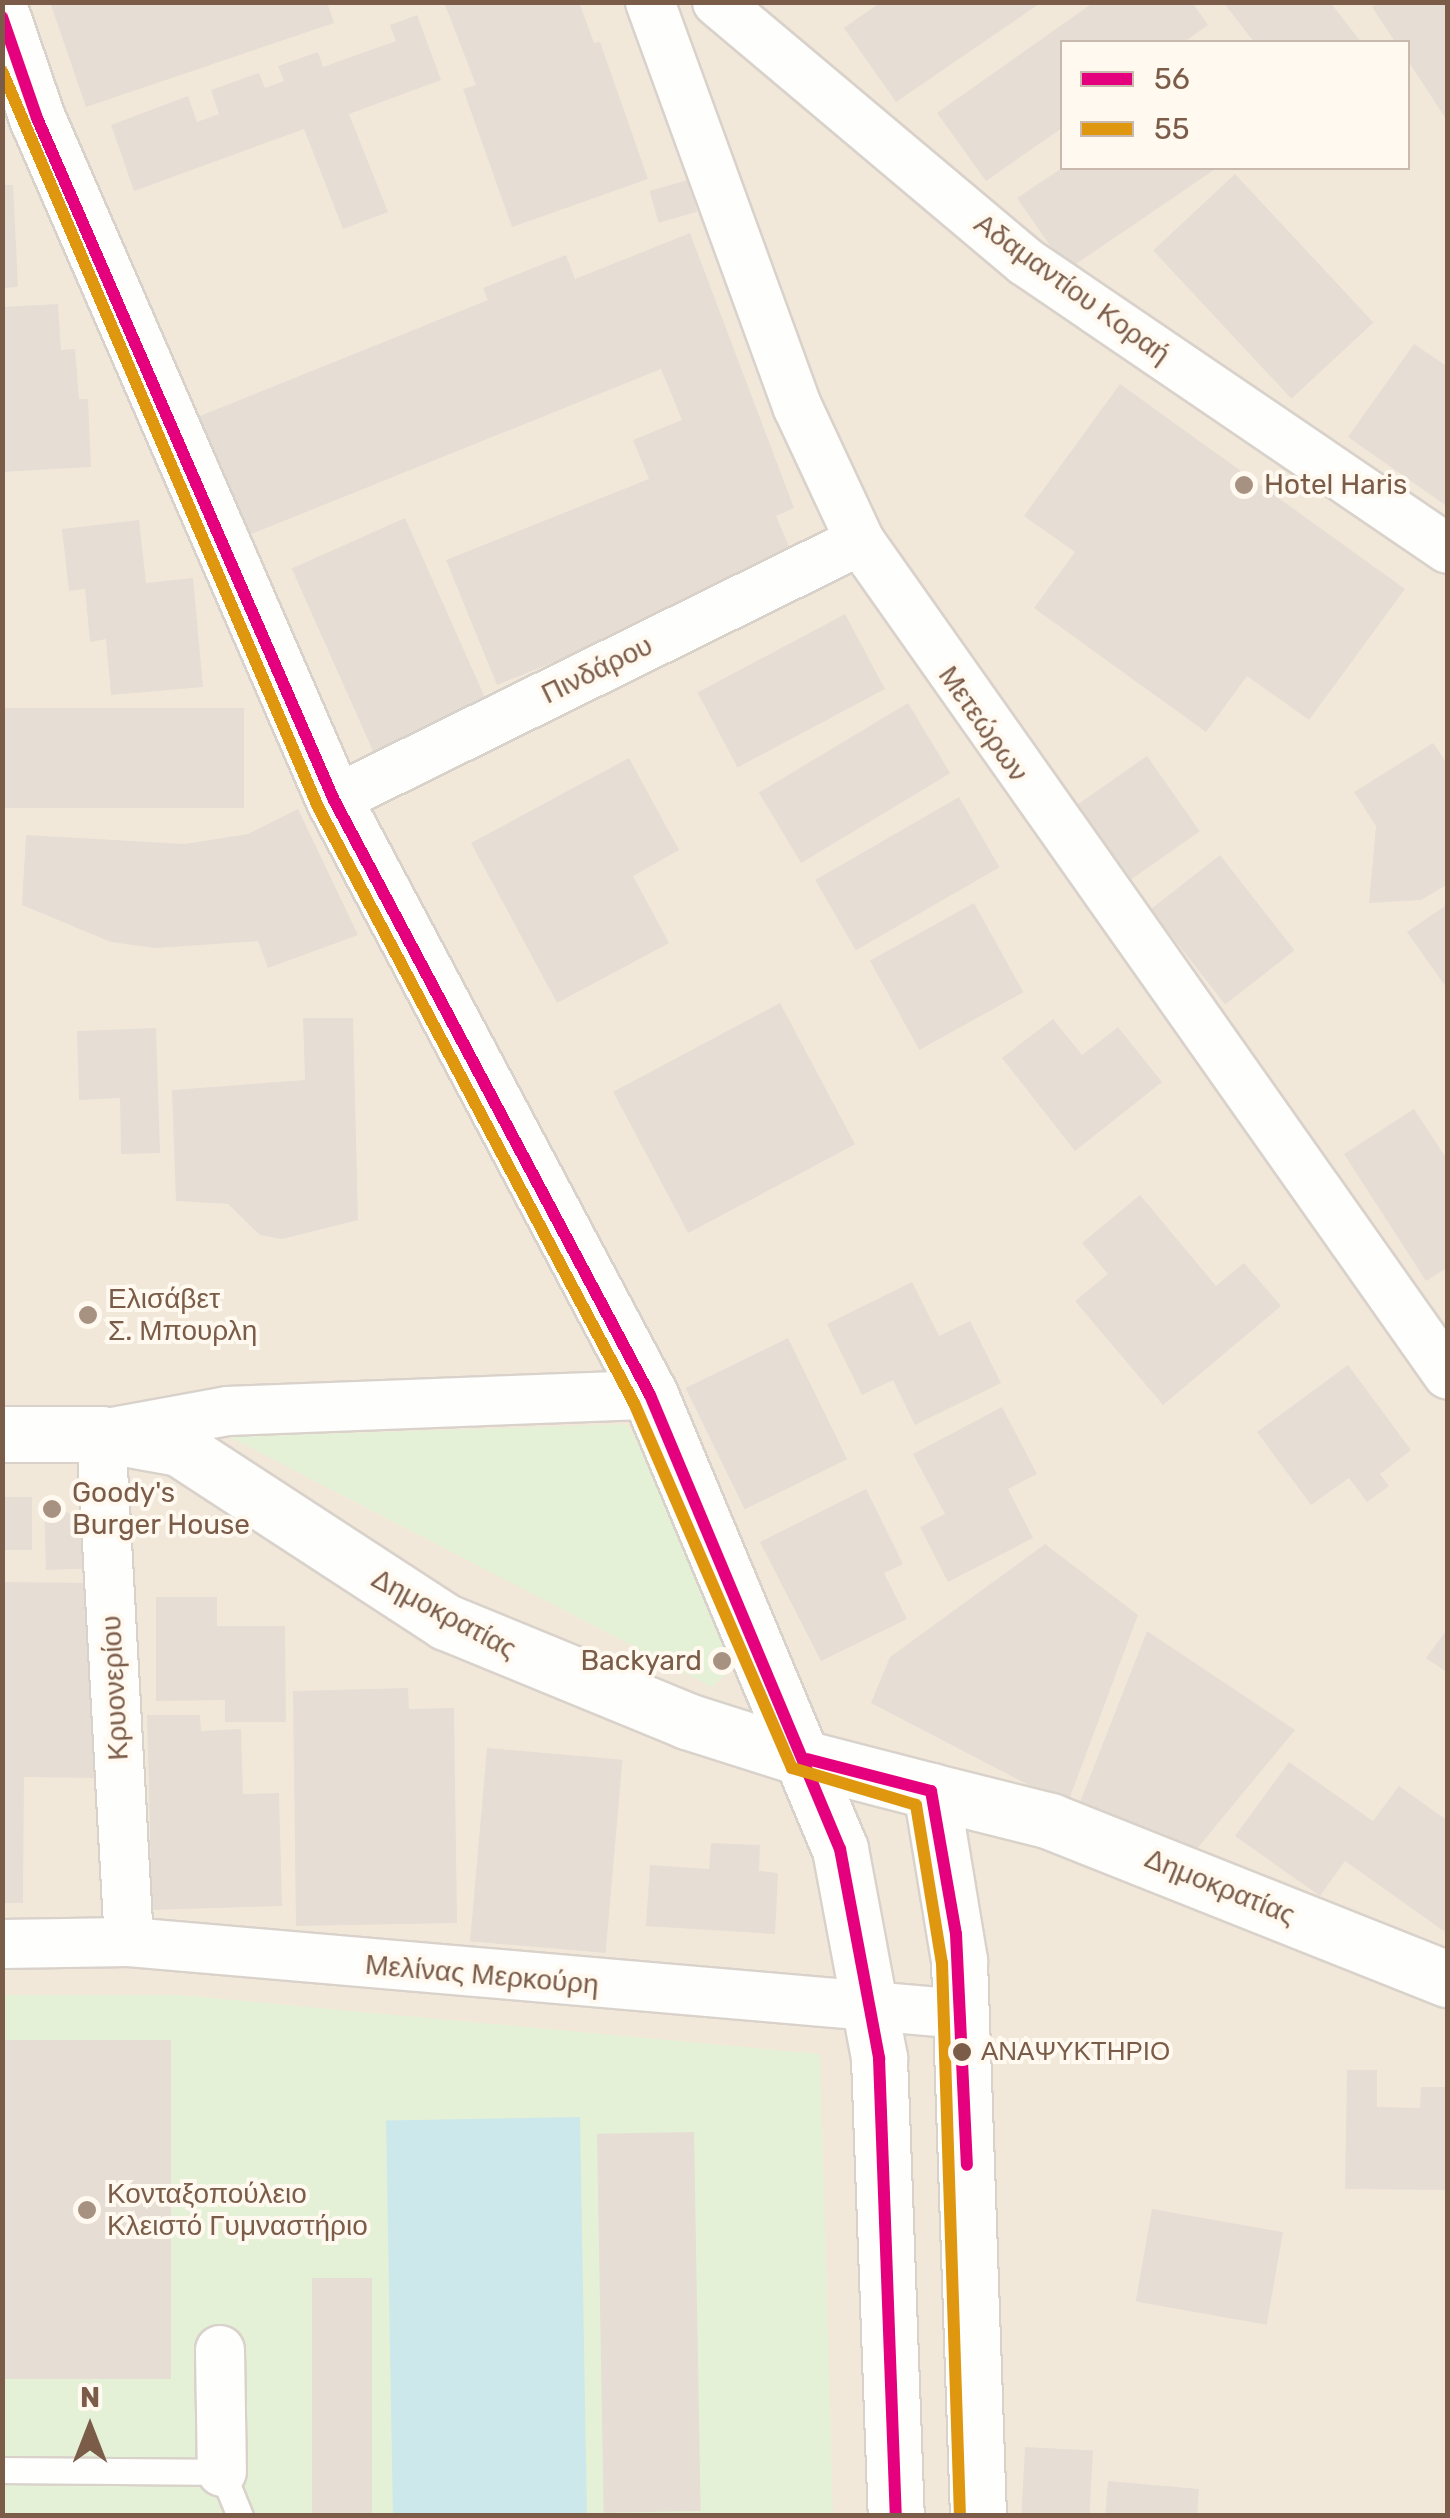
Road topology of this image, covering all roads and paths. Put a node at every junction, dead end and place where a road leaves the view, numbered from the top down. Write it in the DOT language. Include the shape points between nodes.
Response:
graph roads {
  1 [pos="650,2"];
  2 [pos="717,2"];
  3 [pos="2,16"];
  4 [pos="20,119"];
  5 [pos="860,540"];
  6 [pos="1448,549"];
  7 [pos="334,800"];
  8 [pos="1448,1375"];
  9 [pos="650,1394"];
  10 [pos="2,1434"];
  11 [pos="101,1434"];
  12 [pos="807,1759"];
  13 [pos="931,1791"];
  14 [pos="130,1942"];
  15 [pos="2,1944"];
  16 [pos="1448,1978"];
  17 [pos="872,2006"];
  18 [pos="962,2014"];
  19 [pos="220,2350"];
  20 [pos="2,2470"];
  21 [pos="222,2472"];
  22 [pos="240,2516"];
  23 [pos="896,2516"];
  24 [pos="978,2516"];
  1 -- 5 [label="street, Μετεώρων" via="798,408"];
  2 -- 6 [label="street, Αδαμαντίου Κοραή" via="1026,262"];
  3 -- 4 [label="main road"];
  4 -- 7 [label="main road"];
  5 -- 7 [label="street, Πινδάρου"];
  5 -- 8 [label="street, Μετεώρων"];
  7 -- 9 [label="main road"];
  9 -- 11 [label="street, Δημοκρατίας" via="227,1411"];
  9 -- 12 [label="main road"];
  10 -- 11 [label="main road, Δημοκρατίας"];
  11 -- 12 [label="main road, Δημοκρατίας" via="179,1448 404,1598 490,1644"];
  11 -- 14 [label="street, Κρυονερίου"];
  12 -- 13 [label="main road, Δημοκρατίας"];
  12 -- 17 [label="main road" via="840,1849"];
  13 -- 16 [label="main road, Δημοκρατίας" via="1050,1822"];
  13 -- 18 [label="main road" via="953,1908"];
  14 -- 15 [label="street, Μελίνας Μερκούρη"];
  14 -- 17 [label="street, Μελίνας Μερκούρη"];
  17 -- 18 [label="street, Μελίνας Μερκούρη"];
  17 -- 23 [label="main road"];
  18 -- 24 [label="main road"];
  19 -- 21 [label="street"];
  20 -- 21 [label="lane"];
  21 -- 22 [label="lane"];
}
